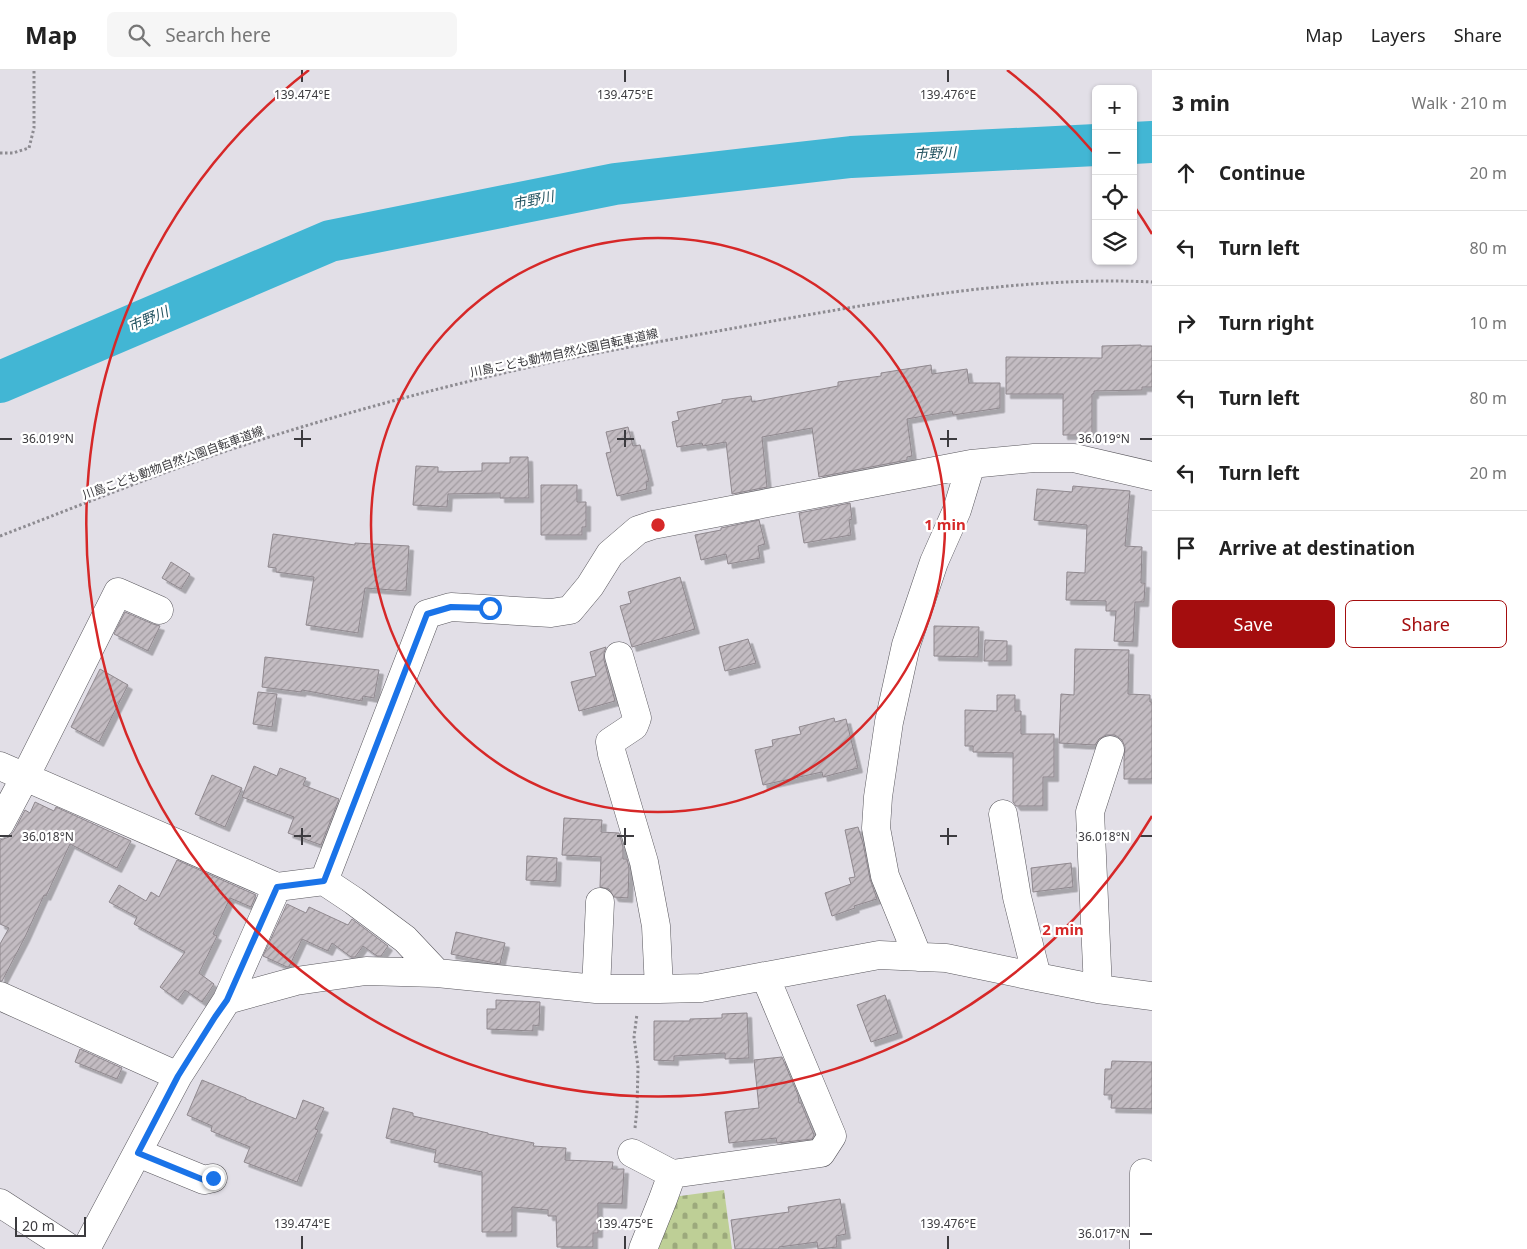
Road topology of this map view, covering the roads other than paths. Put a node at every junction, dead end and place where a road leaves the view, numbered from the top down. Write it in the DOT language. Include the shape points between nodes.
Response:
graph roads {
  1 [pos="971,464"];
  2 [pos="1152,476"];
  3 [pos="158,610"];
  4 [pos="619,656"];
  5 [pos="1110,750"];
  6 [pos="0,766"];
  7 [pos="25,777"];
  8 [pos="1003,814"];
  9 [pos="0,824"];
  10 [pos="324,881"];
  11 [pos="277,887"];
  12 [pos="600,902"];
  13 [pos="918,957"];
  14 [pos="437,974"];
  15 [pos="765,976"];
  16 [pos="1037,977"];
  17 [pos="596,989"];
  18 [pos="649,989"];
  19 [pos="1098,989"];
  20 [pos="0,996"];
  21 [pos="1152,996"];
  22 [pos="227,1000"];
  23 [pos="178,1076"];
  24 [pos="138,1153"];
  25 [pos="632,1153"];
  26 [pos="1144,1173"];
  27 [pos="672,1174"];
  28 [pos="213,1178"];
  29 [pos="0,1203"];
  30 [pos="71,1249"];
  31 [pos="86,1249"];
  32 [pos="643,1249"];
  33 [pos="1144,1249"];
  1 -- 2 [label="street" via="1074,458"];
  1 -- 10 [label="street" via="638,530 610,554 570,610 551,613 451,607 427,614"];
  1 -- 13 [label="street" via="906,645 889,722 878,797 876,828 885,876"];
  3 -- 7 [label="street" via="118,592"];
  4 -- 18 [label="street" via="637,718 634,726 610,742 644,862 656,926"];
  5 -- 19 [label="street" via="1090,812"];
  6 -- 7 [label="street"];
  7 -- 9 [label="street"];
  7 -- 11 [label="street"];
  8 -- 16 [label="street" via="1017,897"];
  10 -- 11 [label="street"];
  10 -- 14 [label="street" via="405,939"];
  11 -- 22 [label="street"];
  12 -- 17 [label="street"];
  13 -- 15 [label="street" via="879,955"];
  13 -- 16 [label="street" via="946,958"];
  14 -- 17 [label="street"];
  14 -- 22 [label="street" via="366,972 296,981"];
  15 -- 18 [label="street" via="701,988"];
  15 -- 27 [label="street" via="832,1136 821,1153"];
  16 -- 19 [label="street"];
  17 -- 18 [label="street"];
  19 -- 21 [label="street"];
  20 -- 23 [label="street"];
  22 -- 23 [label="street"];
  23 -- 24 [label="street"];
  24 -- 28 [label="street" via="204,1180"];
  24 -- 31 [label="street"];
  25 -- 27 [label="street"];
  26 -- 33 [label="street"];
  27 -- 32 [label="street"];
  29 -- 30 [label="street"];
}
